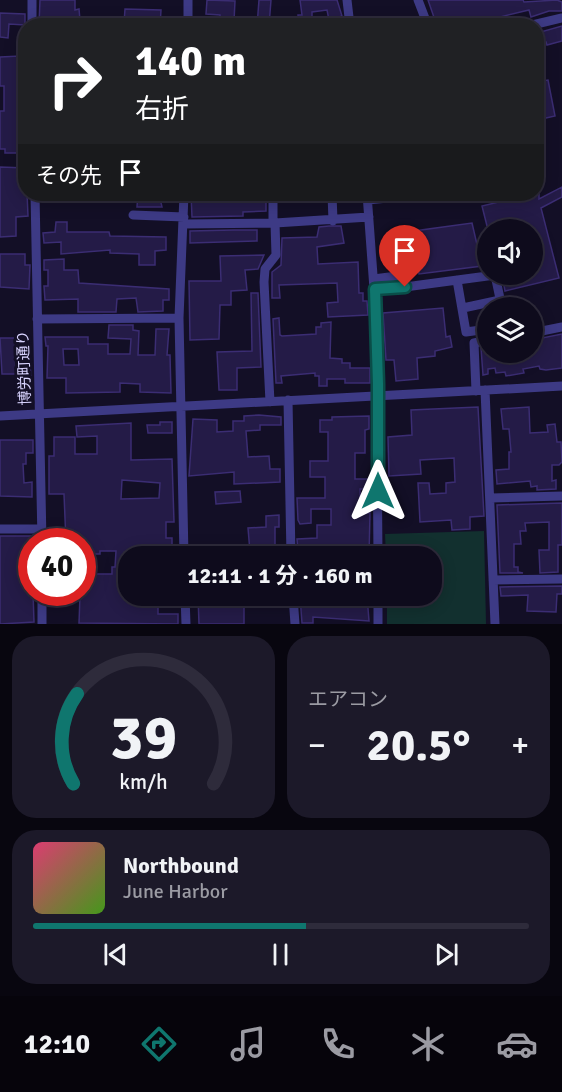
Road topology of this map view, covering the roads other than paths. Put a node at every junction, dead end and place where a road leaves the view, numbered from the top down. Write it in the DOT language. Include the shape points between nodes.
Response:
graph roads {
  1 [pos="32,0"];
  2 [pos="188,0"];
  3 [pos="347,0"];
  4 [pos="418,0"];
  5 [pos="32,18"];
  6 [pos="188,18"];
  7 [pos="349,18"];
  8 [pos="425,18"];
  9 [pos="562,18"];
  10 [pos="544,22"];
  11 [pos="35,201"];
  12 [pos="184,201"];
  13 [pos="273,201"];
  14 [pos="332,201"];
  15 [pos="368,201"];
  16 [pos="133,215"];
  17 [pos="369,217"];
  18 [pos="333,220"];
  19 [pos="184,221"];
  20 [pos="274,223"];
  21 [pos="457,280"];
  22 [pos="374,284"];
  23 [pos="500,297"];
  24 [pos="477,307"];
  25 [pos="463,308"];
  26 [pos="179,318"];
  27 [pos="38,319"];
  28 [pos="562,327"];
  29 [pos="477,330"];
  30 [pos="543,331"];
  31 [pos="477,342"];
  32 [pos="477,363"];
  33 [pos="477,363"];
  34 [pos="562,386"];
  35 [pos="481,390"];
  36 [pos="378,395"];
  37 [pos="288,400"];
  38 [pos="270,402"];
  39 [pos="181,408"];
  40 [pos="40,414"];
  41 [pos="0,416"];
  42 [pos="562,496"];
  43 [pos="491,498"];
  44 [pos="42,528"];
  45 [pos="0,529"];
  46 [pos="18,529"];
  47 [pos="184,546"];
  48 [pos="291,546"];
  49 [pos="378,546"];
  50 [pos="562,579"];
  51 [pos="493,580"];
  52 [pos="42,606"];
  53 [pos="185,606"];
  54 [pos="294,606"];
  55 [pos="378,606"];
  56 [pos="42,624"];
  57 [pos="186,624"];
  58 [pos="295,624"];
  59 [pos="378,624"];
  60 [pos="495,624"];
  1 -- 5 [label="street"];
  2 -- 6 [label="street"];
  3 -- 7 [label="street"];
  4 -- 8 [label="street"];
  9 -- 10 [label="street"];
  11 -- 27 [label="street, 博労町通り"];
  12 -- 19 [label="street"];
  13 -- 20 [label="street"];
  14 -- 18 [label="street"];
  15 -- 17 [label="street"];
  16 -- 19 [label="street"];
  17 -- 18 [label="street"];
  17 -- 22 [label="street"];
  18 -- 20 [label="street"];
  19 -- 20 [label="street"];
  19 -- 26 [label="street"];
  20 -- 38 [label="street" via="276,255 264,269"];
  21 -- 22 [label="street" via="405,287"];
  21 -- 23 [label="street" via="495,275"];
  21 -- 25 [label="street"];
  22 -- 36 [label="street"];
  24 -- 25 [label="street"];
  25 -- 29 [label="street" via="466,332"];
  26 -- 27 [label="street"];
  26 -- 39 [label="street"];
  27 -- 40 [label="street, 博労町通り"];
  28 -- 30 [label="street"];
  31 -- 33 [label="street"];
  32 -- 35 [label="street"];
  34 -- 35 [label="street"];
  35 -- 36 [label="street"];
  35 -- 43 [label="street"];
  36 -- 37 [label="street"];
  36 -- 49 [label="street"];
  37 -- 38 [label="street"];
  37 -- 48 [label="street"];
  38 -- 39 [label="street"];
  39 -- 40 [label="street"];
  39 -- 47 [label="street"];
  40 -- 41 [label="street"];
  40 -- 44 [label="street, 博労町通り"];
  42 -- 43 [label="street"];
  43 -- 51 [label="street"];
  45 -- 46 [label="street"];
  50 -- 51 [label="street"];
  51 -- 60 [label="street"];
  52 -- 56 [label="street"];
  53 -- 57 [label="street"];
  54 -- 58 [label="street"];
  55 -- 59 [label="street"];
}
